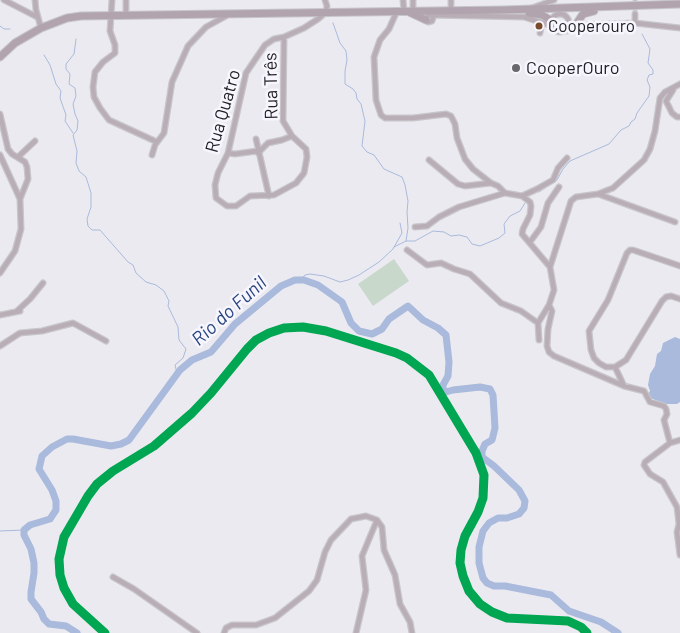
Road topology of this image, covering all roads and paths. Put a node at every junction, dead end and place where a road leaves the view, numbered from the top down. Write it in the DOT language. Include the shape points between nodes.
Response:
graph roads {
  1 [pos="4,0"];
  2 [pos="112,0"];
  3 [pos="126,0"];
  4 [pos="325,0"];
  5 [pos="403,0"];
  6 [pos="413,0"];
  7 [pos="451,0"];
  8 [pos="554,0"];
  9 [pos="34,1"];
  10 [pos="680,4"];
  11 [pos="617,7"];
  12 [pos="559,8"];
  13 [pos="528,9"];
  14 [pos="405,10"];
  15 [pos="451,10"];
  16 [pos="503,10"];
  17 [pos="326,12"];
  18 [pos="232,13"];
  19 [pos="583,14"];
  20 [pos="635,14"];
  21 [pos="111,15"];
  22 [pos="126,15"];
  23 [pos="37,17"];
  24 [pos="430,18"];
  25 [pos="537,18"];
  26 [pos="569,21"];
  27 [pos="550,22"];
  28 [pos="577,23"];
  29 [pos="635,24"];
  30 [pos="587,25"];
  31 [pos="41,28"];
  32 [pos="680,28"];
  33 [pos="566,31"];
  34 [pos="540,33"];
  35 [pos="284,37"];
  36 [pos="0,57"];
  37 [pos="678,85"];
  38 [pos="0,114"];
  39 [pos="680,117"];
  40 [pos="292,136"];
  41 [pos="256,139"];
  42 [pos="35,141"];
  43 [pos="157,142"];
  44 [pos="258,152"];
  45 [pos="228,153"];
  46 [pos="152,154"];
  47 [pos="0,155"];
  48 [pos="18,157"];
  49 [pos="567,158"];
  50 [pos="429,160"];
  51 [pos="490,183"];
  52 [pos="559,187"];
  53 [pos="505,193"];
  54 [pos="598,194"];
  55 [pos="269,196"];
  56 [pos="522,196"];
  57 [pos="20,199"];
  58 [pos="675,222"];
  59 [pos="415,226"];
  60 [pos="530,242"];
  61 [pos="407,250"];
  62 [pos="680,266"];
  63 [pos="550,267"];
  64 [pos="0,273"];
  65 [pos="43,283"];
  66 [pos="680,299"];
  67 [pos="549,305"];
  68 [pos="0,315"];
  69 [pos="538,323"];
  70 [pos="539,340"];
  71 [pos="106,341"];
  72 [pos="0,346"];
  73 [pos="615,367"];
  74 [pos="624,386"];
  75 [pos="680,440"];
  76 [pos="670,443"];
  77 [pos="377,520"];
  78 [pos="680,555"];
  79 [pos="113,578"];
  80 [pos="197,633"];
  81 [pos="224,633"];
  82 [pos="356,633"];
  83 [pos="412,633"];
  1 -- 23 [label="street"];
  2 -- 21 [label="street"];
  3 -- 22 [label="street"];
  4 -- 17 [label="street"];
  5 -- 14 [label="street"];
  6 -- 14 [label="street"];
  7 -- 15 [label="street"];
  8 -- 13 [label="street"];
  9 -- 23 [label="street"];
  10 -- 11 [label="main road"];
  11 -- 12 [label="main road"];
  11 -- 19 [label="main road"];
  12 -- 13 [label="main road"];
  12 -- 25 [label="main road"];
  13 -- 16 [label="main road"];
  14 -- 15 [label="main road"];
  14 -- 17 [label="main road"];
  14 -- 24 [label="main road"];
  14 -- 51 [label="street" via="380,40 374,60 376,100 381,115 385,118 451,116 465,158"];
  15 -- 16 [label="main road"];
  16 -- 25 [label="main road"];
  17 -- 18 [label="main road"];
  17 -- 35 [label="street, Rua Quatro"];
  18 -- 22 [label="main road"];
  18 -- 43 [label="street" via="216,20 188,46 172,82 164,133"];
  19 -- 28 [label="main road"];
  19 -- 30 [label="street"];
  20 -- 29 [label="street"];
  21 -- 22 [label="main road"];
  21 -- 31 [label="main road" via="67,18"];
  21 -- 43 [label="street" via="110,31 115,53 95,72 94,97 109,120"];
  23 -- 31 [label="street"];
  24 -- 25 [label="street"];
  25 -- 27 [label="main road"];
  25 -- 34 [label="street"];
  26 -- 27 [label="street" via="561,14"];
  26 -- 28 [label="street"];
  26 -- 33 [label="street"];
  27 -- 33 [label="street" via="556,32"];
  28 -- 30 [label="street"];
  29 -- 30 [label="street"];
  29 -- 32 [label="street"];
  30 -- 33 [label="street"];
  31 -- 36 [label="main road" via="15,43"];
  35 -- 40 [label="street, Rua Três" via="282,112 284,125"];
  35 -- 45 [label="street, Rua Quatro" via="265,45 248,69"];
  37 -- 39 [label="street" via="666,101 672,113"];
  37 -- 54 [label="street" via="660,98 655,131 644,160 613,188"];
  38 -- 48 [label="street" via="7,147"];
  40 -- 44 [label="street" via="268,143"];
  40 -- 55 [label="street, Rua Três" via="306,149 304,173 296,183"];
  41 -- 44 [label="street"];
  42 -- 48 [label="street"];
  43 -- 46 [label="street"];
  44 -- 45 [label="street"];
  44 -- 55 [label="street"];
  45 -- 55 [label="street, Rua Quatro" via="216,179 217,200 233,207 250,196"];
  47 -- 57 [label="street"];
  48 -- 57 [label="street" via="26,164 28,174"];
  49 -- 56 [label="street" via="553,180"];
  50 -- 51 [label="street" via="458,184"];
  51 -- 53 [label="street"];
  52 -- 60 [label="street" via="548,202 541,227"];
  53 -- 56 [label="street"];
  53 -- 59 [label="street" via="459,207 427,226"];
  54 -- 58 [label="street"];
  54 -- 63 [label="street" via="570,201"];
  56 -- 60 [label="street" via="531,206 522,234"];
  57 -- 64 [label="street" via="20,236"];
  60 -- 63 [label="street"];
  61 -- 69 [label="street" via="427,265 441,262 470,274 501,303"];
  62 -- 73 [label="street" via="633,250 626,253 608,300 589,331 594,358 606,367"];
  63 -- 67 [label="street" via="554,290"];
  65 -- 68 [label="street" via="19,311"];
  66 -- 73 [label="street" via="671,296 662,301 630,355"];
  67 -- 69 [label="street"];
  67 -- 74 [label="street" via="552,311 547,346 550,354"];
  69 -- 70 [label="street"];
  71 -- 72 [label="street" via="73,323 20,333"];
  73 -- 74 [label="street"];
  74 -- 76 [label="street" via="644,391 650,402 664,406"];
  75 -- 76 [label="street"];
  76 -- 78 [label="street" via="644,465 650,474 663,482 677,507 676,532"];
  77 -- 81 [label="street" via="360,516 344,525 327,546 313,587 282,613 259,624 232,625"];
  77 -- 82 [label="street" via="362,556 366,590"];
  77 -- 83 [label="street" via="382,527 384,550 395,576 400,604"];
  79 -- 80 [label="street"];
}
